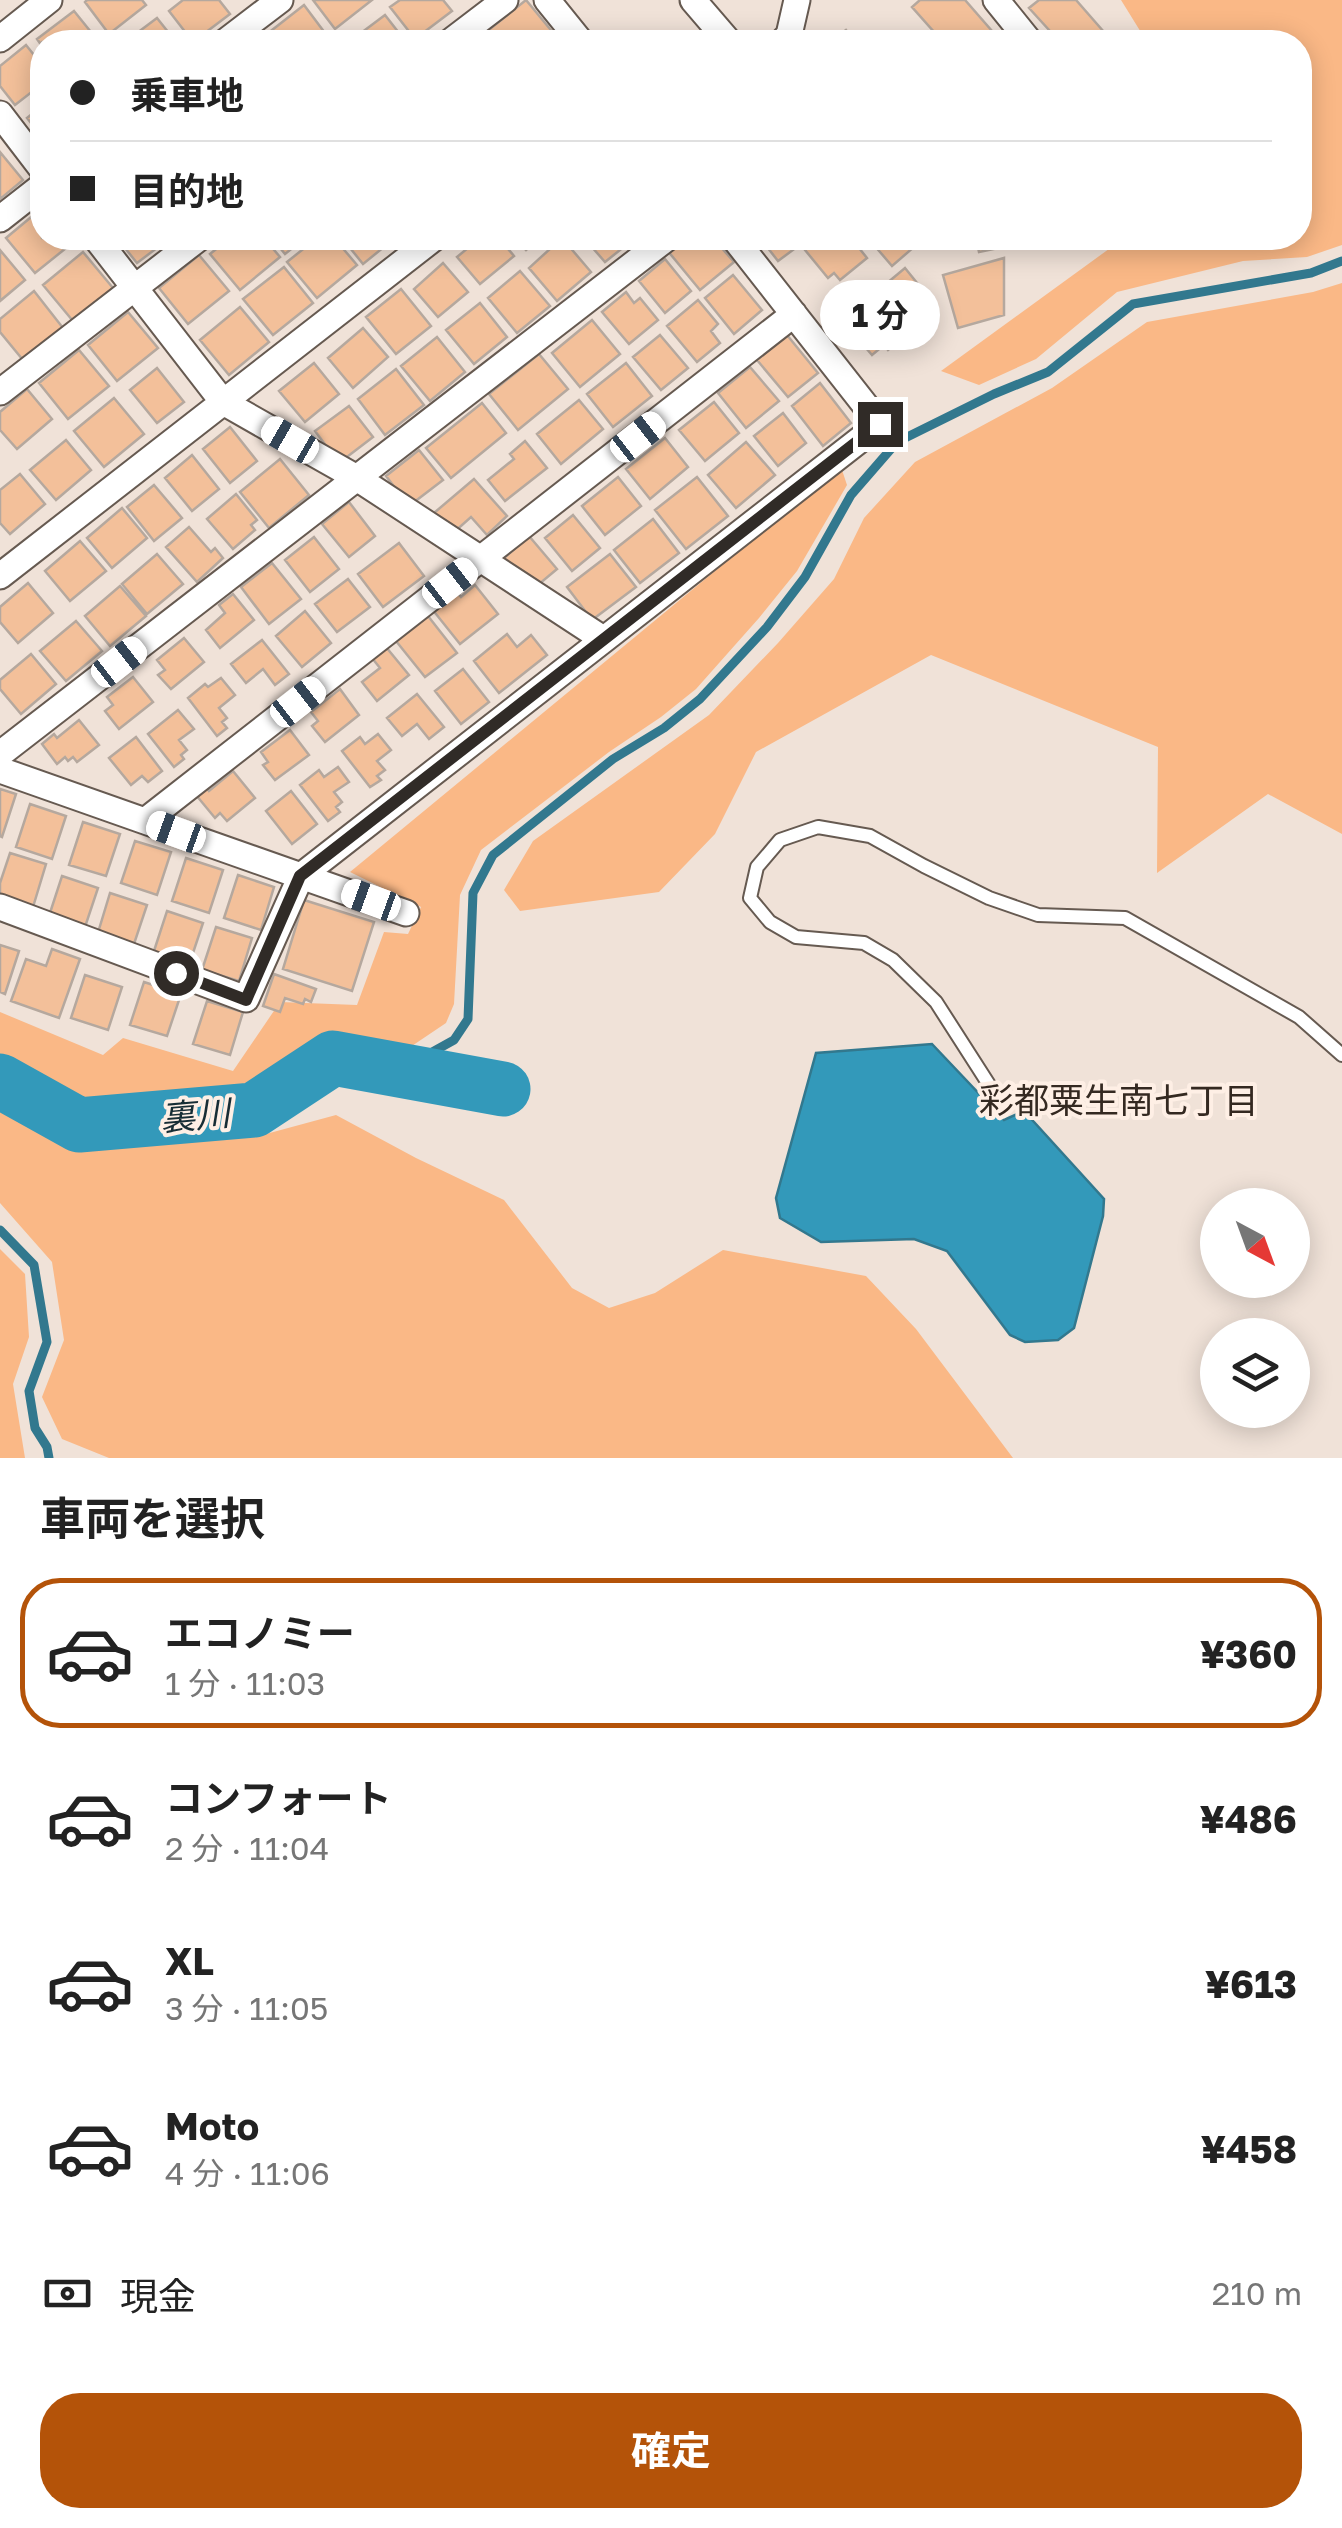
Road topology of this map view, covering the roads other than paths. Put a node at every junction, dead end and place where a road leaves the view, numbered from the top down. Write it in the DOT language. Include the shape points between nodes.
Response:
graph roads {
  1 [pos="49,0"];
  2 [pos="280,0"];
  3 [pos="505,0"];
  4 [pos="547,0"];
  5 [pos="693,0"];
  6 [pos="797,0"];
  7 [pos="996,0"];
  8 [pos="241,30"];
  9 [pos="466,30"];
  10 [pos="571,30"];
  11 [pos="719,30"];
  12 [pos="790,30"];
  13 [pos="1020,30"];
  14 [pos="0,38"];
  15 [pos="0,114"];
  16 [pos="30,153"];
  17 [pos="30,195"];
  18 [pos="0,219"];
  19 [pos="105,250"];
  20 [pos="184,250"];
  21 [pos="419,250"];
  22 [pos="651,250"];
  23 [pos="743,250"];
  24 [pos="135,288"];
  25 [pos="794,314"];
  26 [pos="0,392"];
  27 [pos="224,402"];
  28 [pos="357,478"];
  29 [pos="481,559"];
  30 [pos="0,576"];
  31 [pos="603,639"];
  32 [pos="0,754"];
  33 [pos="0,770"];
  34 [pos="145,821"];
  35 [pos="300,876"];
  36 [pos="0,906"];
  37 [pos="406,913"];
  38 [pos="1342,1055"];
  39 [pos="995,1094"];
  1 -- 14 [label="street"];
  2 -- 8 [label="street"];
  3 -- 9 [label="street"];
  4 -- 10 [label="street"];
  5 -- 11 [label="street"];
  6 -- 12 [label="street"];
  7 -- 13 [label="street"];
  15 -- 16 [label="street"];
  17 -- 18 [label="street"];
  19 -- 24 [label="street"];
  20 -- 24 [label="street"];
  21 -- 27 [label="street"];
  22 -- 28 [label="street"];
  23 -- 25 [label="street"];
  24 -- 26 [label="street"];
  24 -- 27 [label="street"];
  25 -- 29 [label="street"];
  25 -- 31 [label="street" via="880,424"];
  27 -- 28 [label="street"];
  27 -- 30 [label="street"];
  28 -- 29 [label="street"];
  28 -- 32 [label="street"];
  29 -- 31 [label="street"];
  29 -- 34 [label="street"];
  31 -- 35 [label="street"];
  33 -- 34 [label="street"];
  34 -- 35 [label="street"];
  35 -- 36 [label="street" via="246,1000"];
  35 -- 37 [label="street"];
  38 -- 39 [label="lane" via="1299,1017 1125,918 1038,915 989,898 870,836 818,827 780,840 756,867 750,898 770,922 796,937 864,942 893,960 936,1002"];
}
